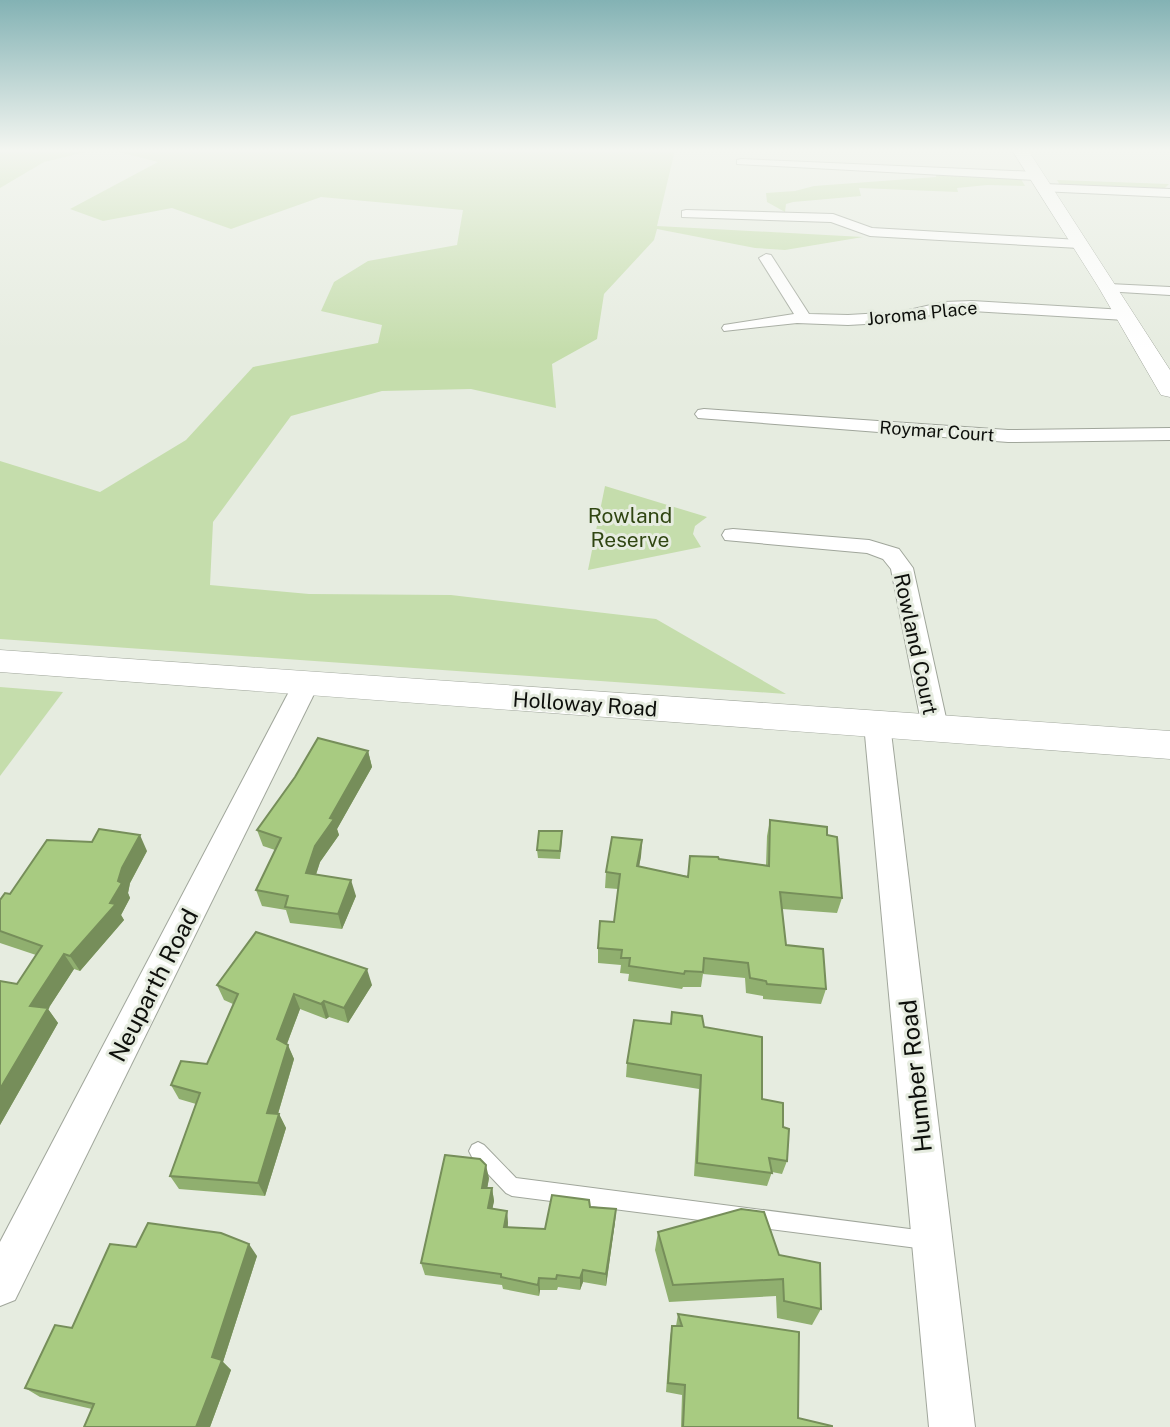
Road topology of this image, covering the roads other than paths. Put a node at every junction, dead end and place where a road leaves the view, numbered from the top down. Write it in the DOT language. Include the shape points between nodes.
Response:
graph roads {
  1 [pos="789,217"];
  2 [pos="1062,217"];
  3 [pos="1079,244"];
  4 [pos="766,258"];
  5 [pos="1109,288"];
  6 [pos="1170,291"];
  7 [pos="1125,315"];
  8 [pos="804,318"];
  9 [pos="730,328"];
  10 [pos="1170,389"];
  11 [pos="704,414"];
  12 [pos="1170,434"];
  13 [pos="733,535"];
  14 [pos="0,661"];
  15 [pos="306,684"];
  16 [pos="877,724"];
  17 [pos="935,727"];
  18 [pos="1170,745"];
  19 [pos="478,1151"];
  20 [pos="932,1241"];
  21 [pos="0,1285"];
  22 [pos="953,1427"];
  1 -- 3 [label="street" via="840,219 879,233"];
  2 -- 3 [label="main road"];
  3 -- 5 [label="main road"];
  4 -- 8 [label="street"];
  5 -- 6 [label="street"];
  5 -- 7 [label="main road"];
  7 -- 8 [label="street, Joroma Place" via="972,306 875,320"];
  7 -- 10 [label="main road"];
  8 -- 9 [label="street, Joroma Place"];
  11 -- 12 [label="street, Roymar Court" via="1008,436"];
  13 -- 17 [label="street, Rowland Court" via="869,547 891,554 902,568"];
  14 -- 15 [label="main road, Holloway Road"];
  15 -- 16 [label="main road, Holloway Road"];
  15 -- 21 [label="street, Neuparth Road"];
  16 -- 17 [label="main road, Holloway Road"];
  16 -- 20 [label="street, Humber Road"];
  17 -- 18 [label="main road, Holloway Road"];
  19 -- 20 [label="lane" via="512,1187"];
  20 -- 22 [label="street, Humber Road"];
}
